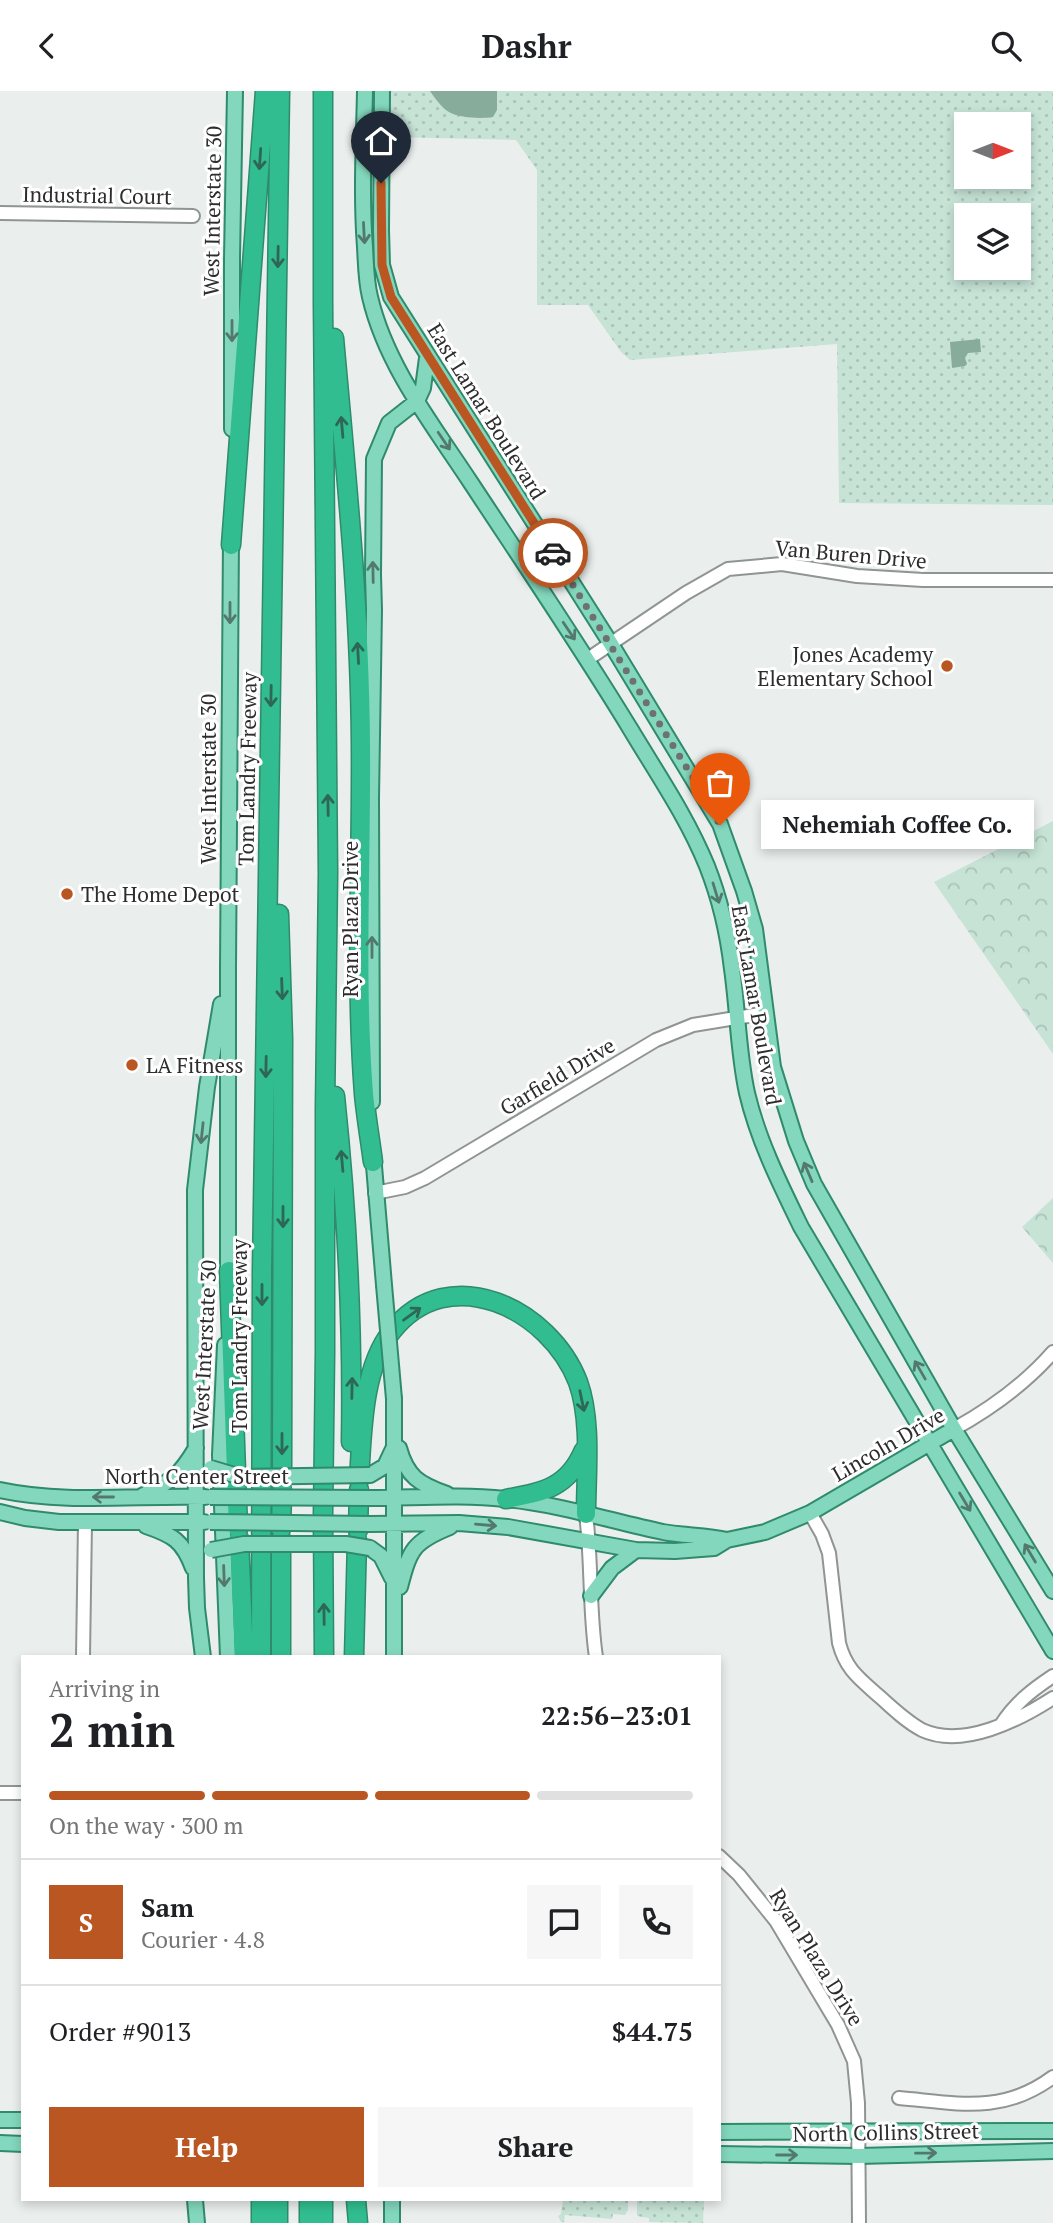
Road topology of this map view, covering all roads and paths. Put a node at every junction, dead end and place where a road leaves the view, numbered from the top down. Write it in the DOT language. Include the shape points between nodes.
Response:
graph roads {
  1 [pos="235,91"];
  2 [pos="265,91"];
  3 [pos="280,91"];
  4 [pos="323,91"];
  5 [pos="365,91"];
  6 [pos="382,91"];
  7 [pos="0,213"];
  8 [pos="193,216"];
  9 [pos="323,217"];
  10 [pos="427,358"];
  11 [pos="417,401"];
  12 [pos="231,545"];
  13 [pos="1053,580"];
  14 [pos="611,644"];
  15 [pos="588,659"];
  16 [pos="270,775"];
  17 [pos="228,968"];
  18 [pos="327,1008"];
  19 [pos="766,1013"];
  20 [pos="736,1018"];
  21 [pos="373,1162"];
  22 [pos="375,1193"];
  23 [pos="229,1271"];
  24 [pos="1053,1352"];
  25 [pos="954,1429"];
  26 [pos="395,1440"];
  27 [pos="930,1443"];
  28 [pos="197,1447"];
  29 [pos="586,1447"];
  30 [pos="360,1486"];
  31 [pos="0,1490"];
  32 [pos="141,1497"];
  33 [pos="203,1497"];
  34 [pos="394,1498"];
  35 [pos="458,1498"];
  36 [pos="506,1499"];
  37 [pos="0,1512"];
  38 [pos="810,1513"];
  39 [pos="586,1514"];
  40 [pos="131,1521"];
  41 [pos="85,1522"];
  42 [pos="203,1522"];
  43 [pos="459,1523"];
  44 [pos="394,1524"];
  45 [pos="359,1535"];
  46 [pos="727,1541"];
  47 [pos="590,1542"];
  48 [pos="636,1550"];
  49 [pos="196,1572"];
  50 [pos="394,1582"];
  51 [pos="1053,1591"];
  52 [pos="591,1596"];
  53 [pos="394,1609"];
  54 [pos="1053,1651"];
  55 [pos="83,1655"];
  56 [pos="203,1655"];
  57 [pos="228,1655"];
  58 [pos="244,1655"];
  59 [pos="261,1655"];
  60 [pos="281,1655"];
  61 [pos="324,1655"];
  62 [pos="354,1655"];
  63 [pos="394,1655"];
  64 [pos="596,1655"];
  65 [pos="1053,1676"];
  66 [pos="1053,1698"];
  67 [pos="1001,1725"];
  68 [pos="0,1793"];
  69 [pos="21,1793"];
  70 [pos="721,1858"];
  71 [pos="1053,2077"];
  72 [pos="899,2098"];
  73 [pos="0,2120"];
  74 [pos="21,2120"];
  75 [pos="1053,2131"];
  76 [pos="721,2132"];
  77 [pos="858,2133"];
  78 [pos="0,2143"];
  79 [pos="21,2144"];
  80 [pos="1053,2151"];
  81 [pos="721,2154"];
  82 [pos="858,2156"];
  83 [pos="195,2201"];
  84 [pos="202,2201"];
  85 [pos="261,2201"];
  86 [pos="278,2201"];
  87 [pos="309,2201"];
  88 [pos="323,2201"];
  89 [pos="354,2201"];
  90 [pos="354,2201"];
  91 [pos="390,2201"];
  92 [pos="197,2222"];
  93 [pos="392,2222"];
  94 [pos="261,2223"];
  95 [pos="278,2223"];
  96 [pos="309,2223"];
  97 [pos="323,2223"];
  98 [pos="351,2223"];
  99 [pos="358,2223"];
  100 [pos="859,2223"];
  1 -- 12 [label="main road, West Interstate 30, one-way"];
  2 -- 12 [label="highway, one-way"];
  3 -- 16 [label="highway, Tom Landry Freeway, one-way"];
  4 -- 9 [label="highway"];
  5 -- 11 [label="main road, East Lamar Boulevard, one-way" via="363,223 370,297 389,351"];
  6 -- 10 [label="main road, East Lamar Boulevard" via="382,265 391,297"];
  7 -- 8 [label="street, Industrial Court"];
  18 -- 9 [label="highway, one-way"];
  21 -- 9 [label="highway, one-way" via="364,1094 359,943 359,669"];
  10 -- 11 [label="main road"];
  10 -- 14 [label="main road, East Lamar Boulevard"];
  11 -- 15 [label="main road, East Lamar Boulevard, one-way"];
  21 -- 11 [label="main road, Ryan Plaza Drive, one-way" via="374,459 389,423"];
  12 -- 17 [label="main road, West Interstate 30, one-way"];
  13 -- 14 [label="street, Van Buren Drive" via="923,580 782,564 728,569"];
  14 -- 15 [label="street, Van Buren Drive"];
  14 -- 19 [label="main road, East Lamar Boulevard" via="720,824 755,929"];
  15 -- 20 [label="main road, East Lamar Boulevard, one-way" via="670,790 708,868 729,947"];
  16 -- 59 [label="highway, Tom Landry Freeway, one-way"];
  16 -- 60 [label="highway, one-way" via="279,828 284,1039"];
  17 -- 23 [label="main road, West Interstate 30"];
  17 -- 28 [label="main road, one-way" via="195,1190"];
  30 -- 18 [label="highway, one-way" via="342,1163"];
  61 -- 18 [label="highway, one-way"];
  19 -- 20 [label="street, Garfield Drive"];
  25 -- 19 [label="main road, East Lamar Boulevard, one-way" via="814,1184 777,1084"];
  20 -- 22 [label="street, Garfield Drive" via="682,1028 425,1178 405,1188"];
  20 -- 27 [label="main road, East Lamar Boulevard" via="748,1094 784,1192"];
  21 -- 22 [label="main road, Ryan Plaza Drive"];
  22 -- 26 [label="main road, Ryan Plaza Drive, bridge"];
  23 -- 57 [label="main road, West Interstate 30, one-way" via="220,1455"];
  23 -- 58 [label="highway"];
  24 -- 25 [label="street, Lincoln Drive" via="1012,1390"];
  25 -- 27 [label="main road, Lincoln Drive"];
  51 -- 25 [label="main road, East Lamar Boulevard, one-way"];
  26 -- 30 [label="main road" via="384,1466"];
  26 -- 34 [label="main road, Ryan Plaza Drive"];
  26 -- 35 [label="main road" via="402,1461 416,1480"];
  27 -- 38 [label="main road, Lincoln Drive"];
  27 -- 54 [label="main road, East Lamar Boulevard, one-way"];
  28 -- 30 [label="main road, bridge" via="211,1468 241,1477"];
  28 -- 32 [label="main road" via="173,1480"];
  28 -- 33 [label="main road"];
  30 -- 29 [label="highway, one-way" via="362,1436 375,1360 407,1315 450,1297 468,1296 510,1307 553,1340 578,1383"];
  29 -- 36 [label="highway" via="569,1476 552,1488"];
  29 -- 39 [label="highway"];
  30 -- 33 [label="main road, North Center Street, bridge"];
  30 -- 34 [label="main road, North Center Street"];
  30 -- 45 [label="highway"];
  32 -- 31 [label="main road, North Center Street, one-way"];
  32 -- 33 [label="main road, North Center Street"];
  33 -- 42 [label="main road"];
  34 -- 35 [label="main road, Lincoln Drive"];
  34 -- 44 [label="main road, Ryan Plaza Drive"];
  35 -- 36 [label="main road, Lincoln Drive"];
  36 -- 39 [label="main road, Lincoln Drive"];
  37 -- 41 [label="main road"];
  38 -- 46 [label="main road, Lincoln Drive" via="765,1532"];
  38 -- 67 [label="street" via="829,1553 839,1643 850,1669 924,1731 973,1734"];
  39 -- 46 [label="main road, Lincoln Drive"];
  39 -- 47 [label="street"];
  40 -- 41 [label="main road"];
  40 -- 42 [label="main road"];
  40 -- 49 [label="main road" via="178,1541"];
  41 -- 55 [label="street"];
  42 -- 45 [label="main road, bridge"];
  42 -- 49 [label="main road"];
  43 -- 44 [label="main road, Lincoln Drive"];
  43 -- 47 [label="main road, Lincoln Drive, one-way"];
  43 -- 53 [label="main road" via="414,1548"];
  44 -- 45 [label="main road"];
  44 -- 50 [label="main road, Ryan Plaza Drive"];
  45 -- 49 [label="main road, bridge" via="346,1544 244,1544 211,1550"];
  45 -- 50 [label="main road" via="381,1556"];
  45 -- 62 [label="highway"];
  46 -- 48 [label="main road, Lincoln Drive" via="698,1550"];
  47 -- 48 [label="main road, Lincoln Drive"];
  47 -- 52 [label="street"];
  48 -- 52 [label="main road" via="612,1568"];
  49 -- 56 [label="main road"];
  50 -- 53 [label="main road, Ryan Plaza Drive"];
  52 -- 64 [label="street"];
  53 -- 63 [label="main road"];
  65 -- 67 [label="street" via="1029,1692"];
  66 -- 67 [label="street"];
  68 -- 69 [label="street"];
  70 -- 77 [label="street, Ryan Plaza Drive" via="776,1921 838,2025 854,2061"];
  71 -- 72 [label="street" via="1017,2097 987,2104"];
  73 -- 74 [label="main road"];
  75 -- 77 [label="main road, North Collins Street"];
  76 -- 77 [label="main road, North Collins Street"];
  77 -- 82 [label="street, Ryan Plaza Drive"];
  78 -- 79 [label="main road"];
  82 -- 80 [label="main road, North Collins Street, one-way"];
  81 -- 82 [label="main road, North Collins Street, one-way"];
  82 -- 100 [label="street, Ryan Plaza Drive"];
  83 -- 92 [label="main road"];
  84 -- 92 [label="main road"];
  85 -- 94 [label="highway"];
  86 -- 95 [label="highway"];
  87 -- 96 [label="highway"];
  88 -- 97 [label="highway"];
  89 -- 98 [label="highway"];
  90 -- 99 [label="highway"];
  91 -- 93 [label="main road"];
}
